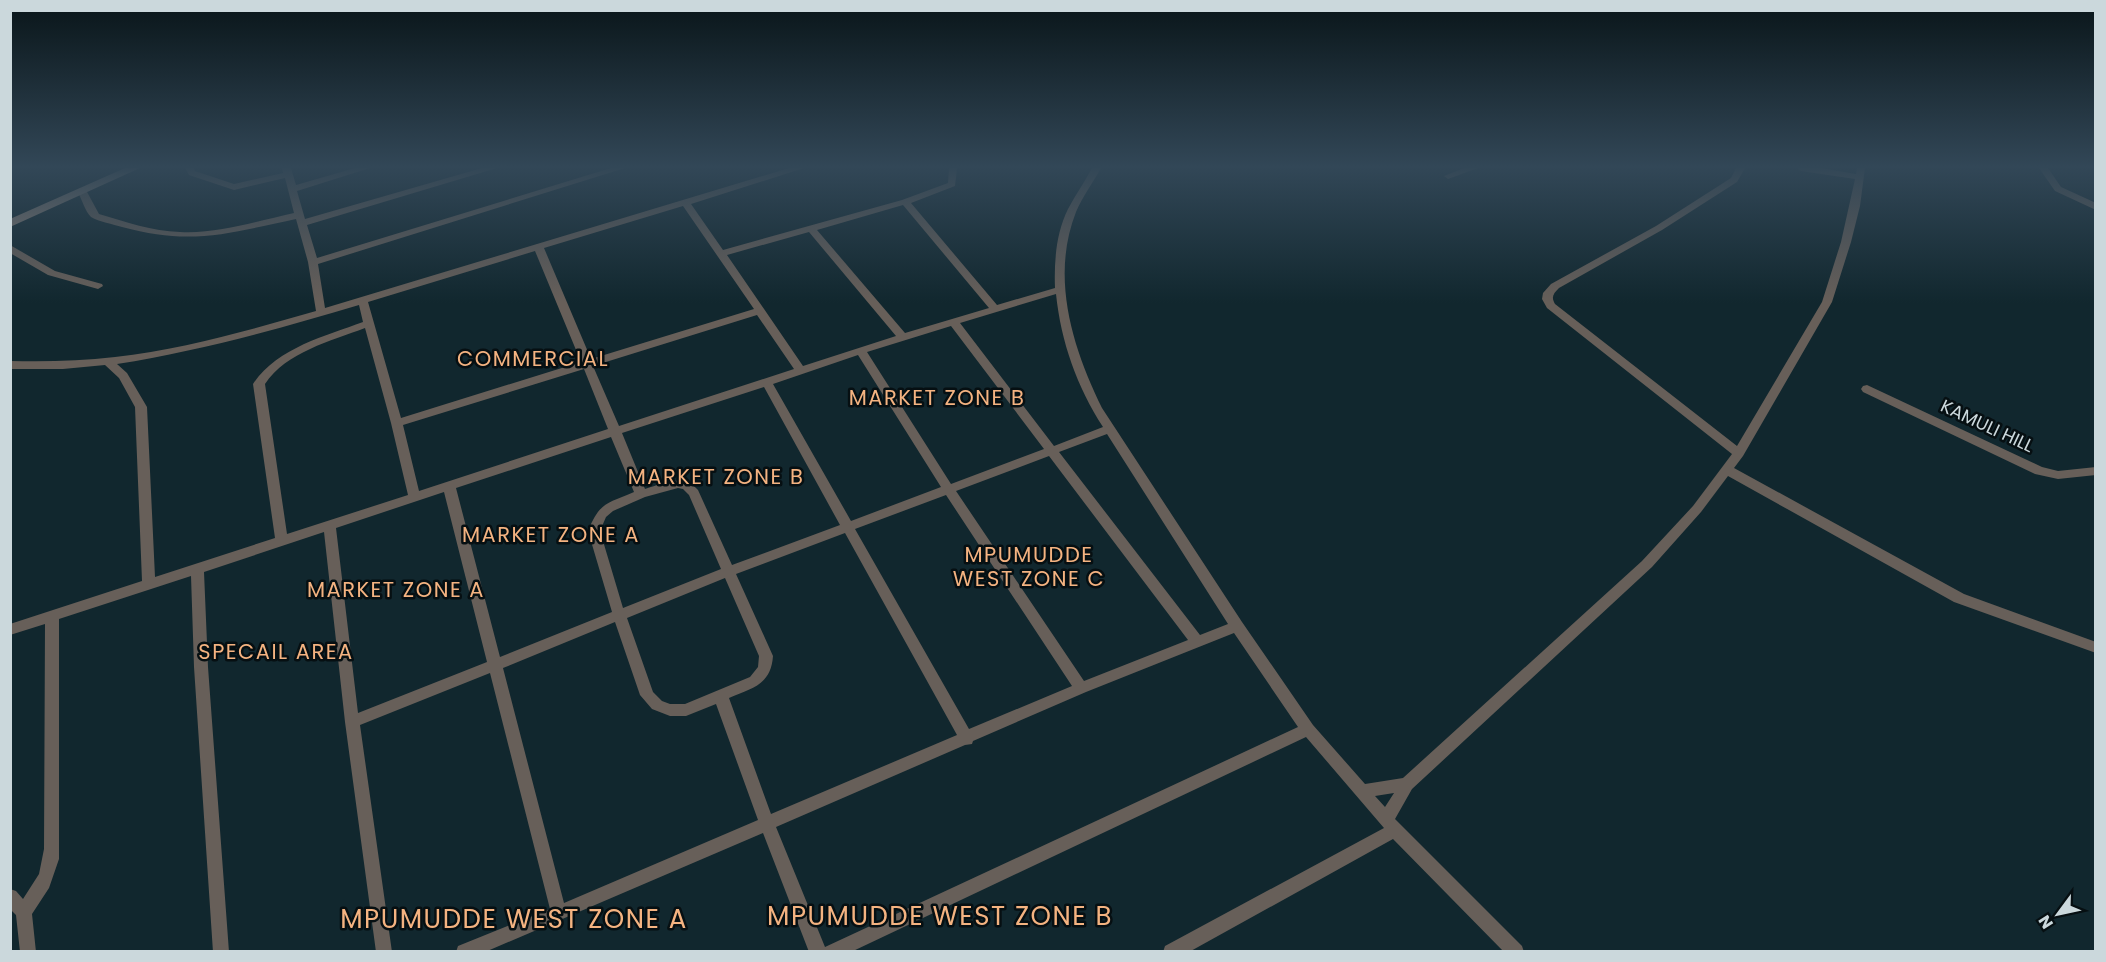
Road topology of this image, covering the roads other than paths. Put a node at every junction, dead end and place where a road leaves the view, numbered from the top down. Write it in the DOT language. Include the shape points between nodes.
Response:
graph roads {
  1 [pos="35,213"];
  2 [pos="93,213"];
  3 [pos="299,213"];
  4 [pos="324,213"];
  5 [pos="474,213"];
  6 [pos="652,213"];
  7 [pos="693,213"];
  8 [pos="867,213"];
  9 [pos="914,213"];
  10 [pos="1071,213"];
  11 [pos="1683,213"];
  12 [pos="1852,213"];
  13 [pos="301,219"];
  14 [pos="10,224"];
  15 [pos="811,229"];
  16 [pos="538,246"];
  17 [pos="10,248"];
  18 [pos="721,254"];
  19 [pos="313,262"];
  20 [pos="98,286"];
  21 [pos="1059,290"];
  22 [pos="362,299"];
  23 [pos="995,309"];
  24 [pos="759,310"];
  25 [pos="321,313"];
  26 [pos="953,322"];
  27 [pos="369,323"];
  28 [pos="903,337"];
  29 [pos="861,351"];
  30 [pos="108,362"];
  31 [pos="10,364"];
  32 [pos="587,364"];
  33 [pos="801,372"];
  34 [pos="767,383"];
  35 [pos="1867,389"];
  36 [pos="398,423"];
  37 [pos="1110,429"];
  38 [pos="617,432"];
  39 [pos="1051,451"];
  40 [pos="1739,453"];
  41 [pos="1726,470"];
  42 [pos="2096,471"];
  43 [pos="449,486"];
  44 [pos="948,489"];
  45 [pos="641,494"];
  46 [pos="414,496"];
  47 [pos="329,524"];
  48 [pos="848,526"];
  49 [pos="282,540"];
  50 [pos="197,567"];
  51 [pos="729,571"];
  52 [pos="149,583"];
  53 [pos="619,615"];
  54 [pos="52,616"];
  55 [pos="1237,627"];
  56 [pos="10,630"];
  57 [pos="1197,641"];
  58 [pos="2096,648"];
  59 [pos="494,664"];
  60 [pos="1081,688"];
  61 [pos="721,697"];
  62 [pos="352,722"];
  63 [pos="1308,729"];
  64 [pos="967,739"];
  65 [pos="1407,784"];
  66 [pos="1360,791"];
  67 [pos="767,823"];
  68 [pos="1390,825"];
  69 [pos="10,897"];
  70 [pos="24,912"];
  71 [pos="560,913"];
  72 [pos="28,951"];
  73 [pos="221,951"];
  74 [pos="384,951"];
  75 [pos="464,951"];
  76 [pos="818,951"];
  77 [pos="831,951"];
  78 [pos="1171,951"];
  79 [pos="1516,951"];
  1 -- 14 [label="main road"];
  2 -- 13 [label="street" via="150,231 182,235"];
  3 -- 13 [label="street"];
  4 -- 13 [label="street"];
  5 -- 19 [label="street"];
  6 -- 16 [label="street"];
  7 -- 18 [label="street"];
  8 -- 15 [label="street"];
  9 -- 23 [label="street"];
  10 -- 21 [label="street" via="1062,247"];
  11 -- 40 [label="street" via="1555,286 1547,298 1551,306"];
  12 -- 40 [label="street" via="1827,302"];
  13 -- 19 [label="street"];
  15 -- 18 [label="street"];
  15 -- 28 [label="street"];
  16 -- 22 [label="street"];
  16 -- 32 [label="street"];
  17 -- 20 [label="street" via="43,270"];
  18 -- 24 [label="street"];
  19 -- 25 [label="street"];
  21 -- 23 [label="street"];
  21 -- 37 [label="street" via="1083,383"];
  22 -- 25 [label="street"];
  22 -- 27 [label="street"];
  23 -- 26 [label="street"];
  24 -- 32 [label="street"];
  24 -- 33 [label="street"];
  25 -- 30 [label="street" via="201,345"];
  26 -- 28 [label="street"];
  26 -- 39 [label="street"];
  27 -- 36 [label="street"];
  27 -- 49 [label="street" via="285,359 262,376 259,384"];
  28 -- 29 [label="street"];
  29 -- 33 [label="street"];
  29 -- 44 [label="street"];
  30 -- 31 [label="street"];
  30 -- 52 [label="street" via="123,376 141,407"];
  32 -- 36 [label="street"];
  32 -- 38 [label="street"];
  33 -- 34 [label="street"];
  34 -- 38 [label="street"];
  34 -- 48 [label="street"];
  35 -- 42 [label="street, KAMULI HILL" via="2038,471 2058,475"];
  36 -- 46 [label="street"];
  37 -- 39 [label="street"];
  37 -- 55 [label="street"];
  38 -- 43 [label="street"];
  38 -- 45 [label="street"];
  39 -- 44 [label="street"];
  39 -- 57 [label="street"];
  40 -- 41 [label="street"];
  41 -- 58 [label="street" via="1959,598"];
  41 -- 65 [label="street" via="1647,564"];
  43 -- 46 [label="street"];
  43 -- 59 [label="street"];
  44 -- 48 [label="street"];
  44 -- 60 [label="street"];
  45 -- 51 [label="street" via="678,484 687,486 694,493"];
  45 -- 53 [label="street" via="609,508 594,531"];
  46 -- 47 [label="street"];
  47 -- 49 [label="street"];
  47 -- 62 [label="street"];
  48 -- 51 [label="street"];
  48 -- 64 [label="street"];
  49 -- 50 [label="street"];
  50 -- 52 [label="street"];
  50 -- 73 [label="street"];
  51 -- 53 [label="street"];
  51 -- 61 [label="street" via="766,656 765,669 755,681"];
  52 -- 54 [label="street"];
  53 -- 59 [label="street"];
  53 -- 61 [label="street" via="647,695 657,705 686,710"];
  54 -- 56 [label="street"];
  54 -- 70 [label="street" via="51,866 46,882"];
  55 -- 57 [label="street"];
  55 -- 63 [label="street"];
  57 -- 60 [label="street"];
  59 -- 62 [label="street"];
  59 -- 71 [label="street"];
  60 -- 64 [label="street"];
  61 -- 67 [label="street"];
  62 -- 74 [label="street"];
  63 -- 66 [label="street"];
  63 -- 77 [label="street"];
  64 -- 67 [label="street"];
  65 -- 66 [label="street"];
  65 -- 68 [label="street"];
  66 -- 68 [label="street"];
  67 -- 71 [label="street"];
  67 -- 76 [label="street"];
  68 -- 78 [label="street"];
  68 -- 79 [label="street"];
  69 -- 70 [label="street"];
  70 -- 72 [label="street"];
  71 -- 75 [label="street"];
}
